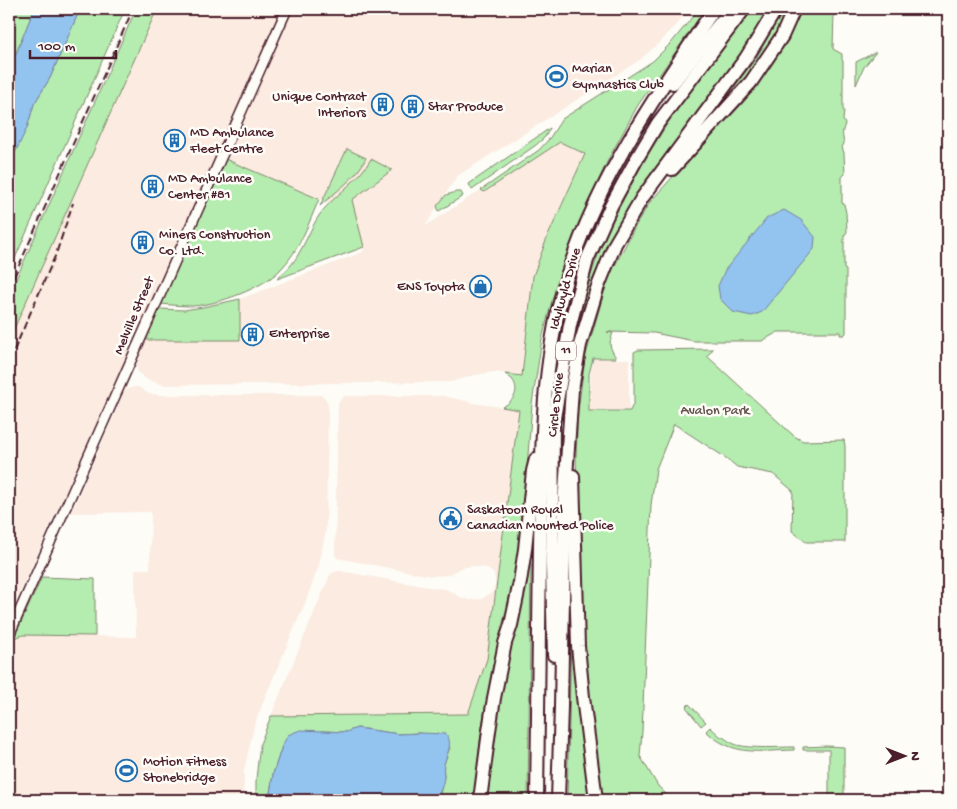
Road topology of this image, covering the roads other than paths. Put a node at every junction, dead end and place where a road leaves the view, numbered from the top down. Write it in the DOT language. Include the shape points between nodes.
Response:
graph roads {
  1 [pos="287,9"];
  2 [pos="714,9"];
  3 [pos="730,9"];
  4 [pos="744,9"];
  5 [pos="776,9"];
  6 [pos="794,9"];
  7 [pos="637,128"];
  8 [pos="628,223"];
  9 [pos="570,413"];
  10 [pos="542,435"];
  11 [pos="9,635"];
  12 [pos="560,740"];
  13 [pos="480,800"];
  14 [pos="536,800"];
  15 [pos="558,800"];
  16 [pos="596,800"];
  1 -- 11 [label="street, Melville Street"];
  2 -- 7 [label="highway, Circle Drive / 11"];
  3 -- 7 [label="highway, 11"];
  4 -- 12 [label="highway, Idylwyld Drive / 11" via="658,123 636,160 587,260 570,324 553,424 552,564"];
  5 -- 8 [label="highway, Circle Drive / 11" via="746,58 642,198"];
  6 -- 8 [label="highway" via="782,36 751,82"];
  7 -- 10 [label="highway, Circle Drive / 11" via="586,223 570,268 549,358"];
  8 -- 9 [label="highway, Circle Drive / 11" via="615,244 597,289 580,345"];
  9 -- 12 [label="highway, Circle Drive / 11" via="565,492"];
  9 -- 16 [label="highway" via="578,646"];
  10 -- 13 [label="highway" via="533,471 520,582 491,714"];
  10 -- 14 [label="highway, Circle Drive / 11"];
  12 -- 15 [label="highway, Circle Drive / 11"];
}
